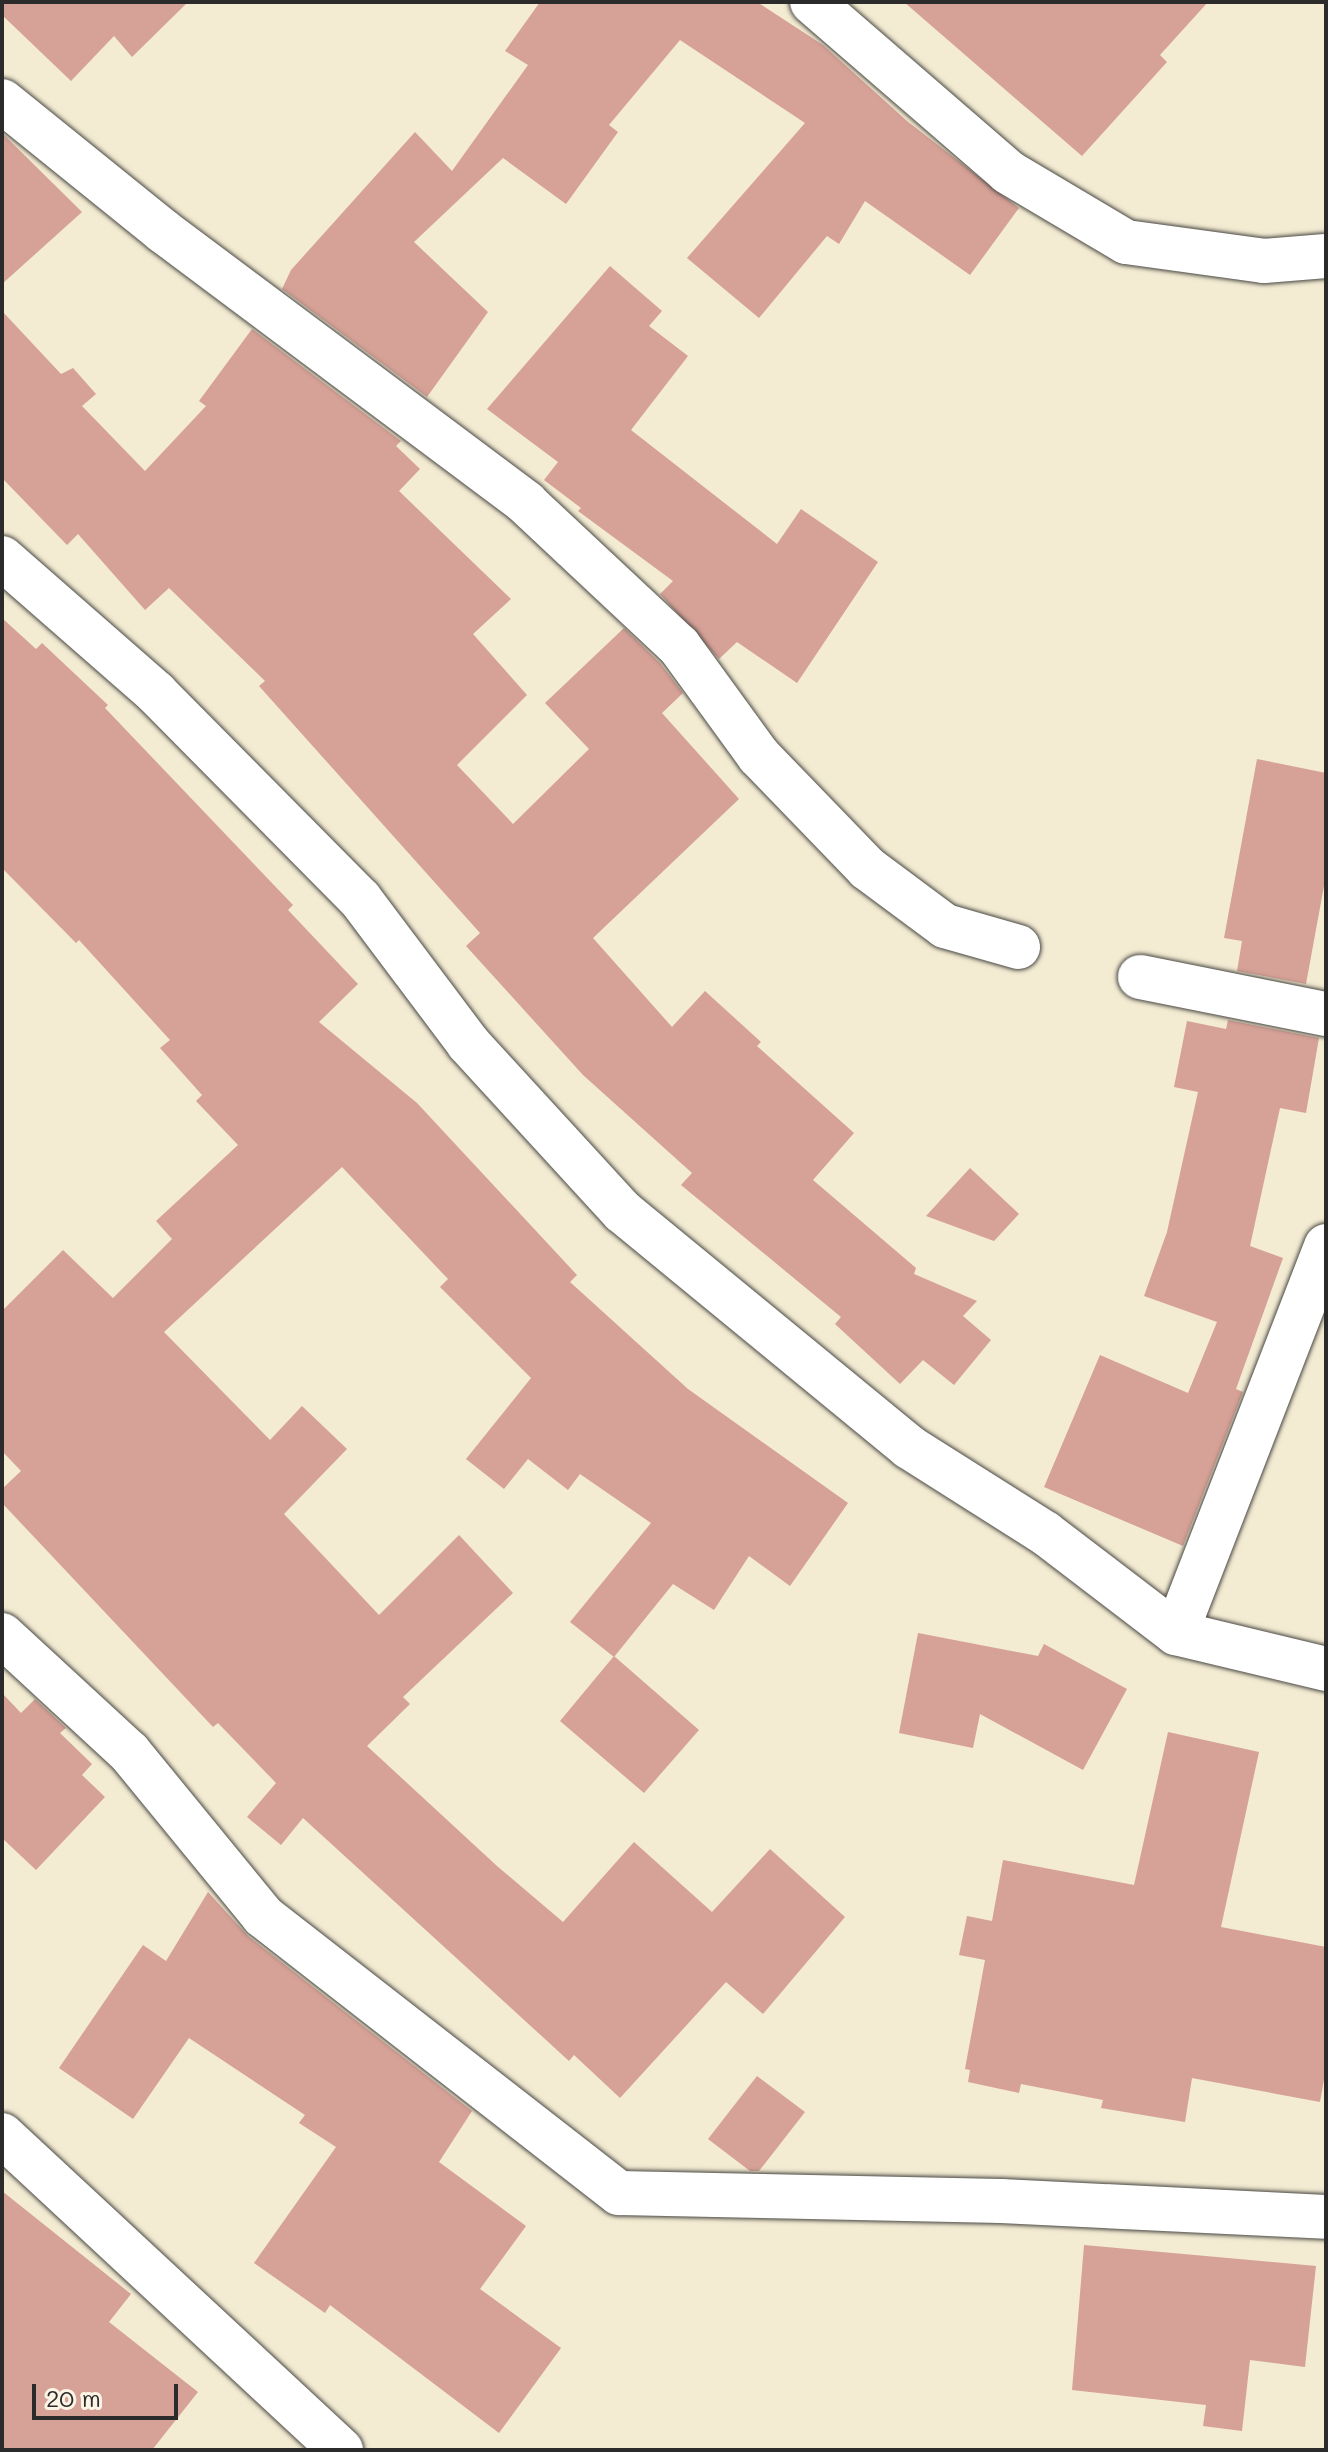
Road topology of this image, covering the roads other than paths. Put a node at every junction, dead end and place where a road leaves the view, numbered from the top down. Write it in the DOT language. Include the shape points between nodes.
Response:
graph roads {
  1 [pos="812,2"];
  2 [pos="2,101"];
  3 [pos="1326,256"];
  4 [pos="2,558"];
  5 [pos="1018,947"];
  6 [pos="1140,977"];
  7 [pos="1326,1014"];
  8 [pos="1326,1246"];
  9 [pos="1176,1633"];
  10 [pos="2,1635"];
  11 [pos="1326,1669"];
  12 [pos="2,2135"];
  13 [pos="1326,2217"];
  14 [pos="341,2450"];
  1 -- 3 [label="street" via="1008,172 1126,242 1264,261"];
  2 -- 5 [label="street" via="163,231 526,503 679,646 759,756 867,868 945,926"];
  4 -- 9 [label="street" via="156,693 360,899 468,1043 623,1212 909,1447 1045,1533"];
  6 -- 7 [label="street"];
  8 -- 9 [label="street"];
  9 -- 11 [label="street"];
  10 -- 13 [label="street" via="129,1752 263,1916 619,2193 1001,2201"];
  12 -- 14 [label="street"];
}
